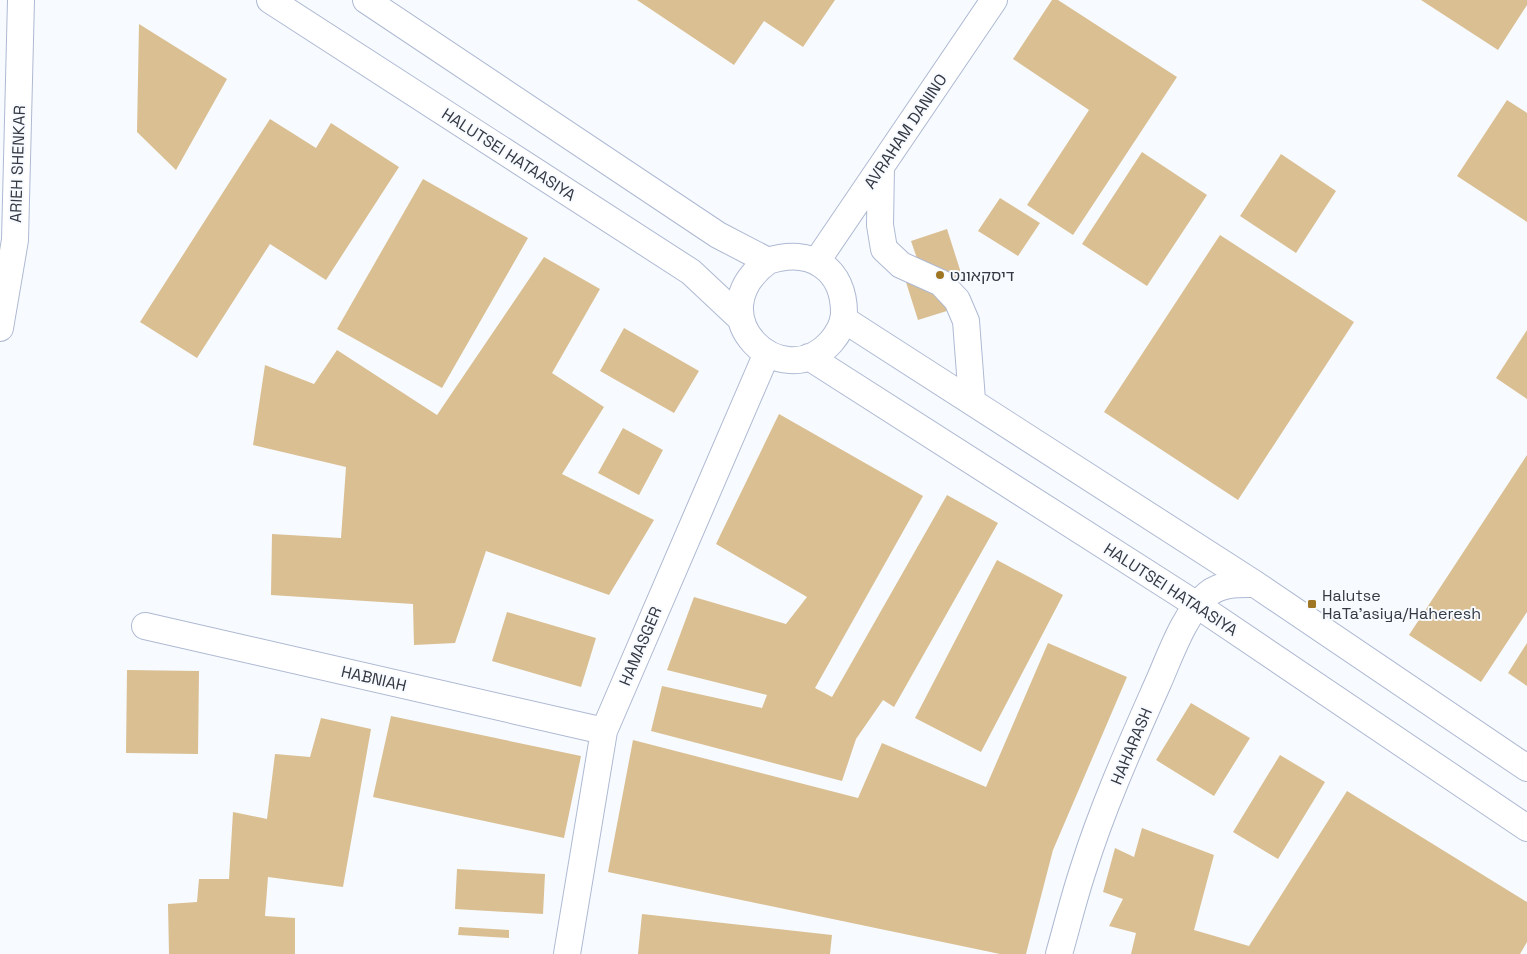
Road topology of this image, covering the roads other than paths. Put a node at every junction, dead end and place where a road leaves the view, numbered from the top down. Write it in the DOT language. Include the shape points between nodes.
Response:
graph roads {
  1 [pos="21,0"];
  2 [pos="270,0"];
  3 [pos="366,0"];
  4 [pos="994,0"];
  5 [pos="881,167"];
  6 [pos="768,261"];
  7 [pos="817,261"];
  8 [pos="740,318"];
  9 [pos="843,319"];
  10 [pos="0,328"];
  11 [pos="767,353"];
  12 [pos="809,357"];
  13 [pos="972,400"];
  14 [pos="1255,584"];
  15 [pos="1197,605"];
  16 [pos="144,626"];
  17 [pos="604,731"];
  18 [pos="1527,768"];
  19 [pos="1527,828"];
  20 [pos="567,954"];
  21 [pos="1059,954"];
  1 -- 10 [label="street, ARIEH SHENKAR" via="15,240"];
  2 -- 8 [label="street, HALUTSEI HATAASIYA" via="691,272"];
  3 -- 6 [label="street" via="718,235"];
  4 -- 5 [label="street, AVRAHAM DANINO"];
  5 -- 7 [label="street, AVRAHAM DANINO"];
  5 -- 13 [label="street" via="880,225 884,249 901,265 942,283 957,300 966,321"];
  6 -- 7 [label="street" via="800,256"];
  6 -- 8 [label="street" via="754,271 744,285"];
  7 -- 9 [label="street" via="840,285 844,301"];
  8 -- 11 [label="street, HALUTSEI HATAASIYA" via="747,334 758,348"];
  9 -- 12 [label="street" via="836,336 825,349"];
  9 -- 13 [label="street"];
  11 -- 12 [label="street, HALUTSEI HATAASIYA" via="792,360"];
  11 -- 17 [label="street, HAMASGER"];
  12 -- 15 [label="street, HALUTSEI HATAASIYA"];
  13 -- 14 [label="street"];
  14 -- 15 [label="street, HAHARASH" via="1223,586 1209,593"];
  14 -- 18 [label="street"];
  15 -- 19 [label="street, HALUTSEI HATAASIYA"];
  15 -- 21 [label="street, HAHARASH" via="1176,644 1122,766 1083,870"];
  16 -- 17 [label="street, HABNIAH"];
  17 -- 20 [label="street, HAMASGER"];
}
